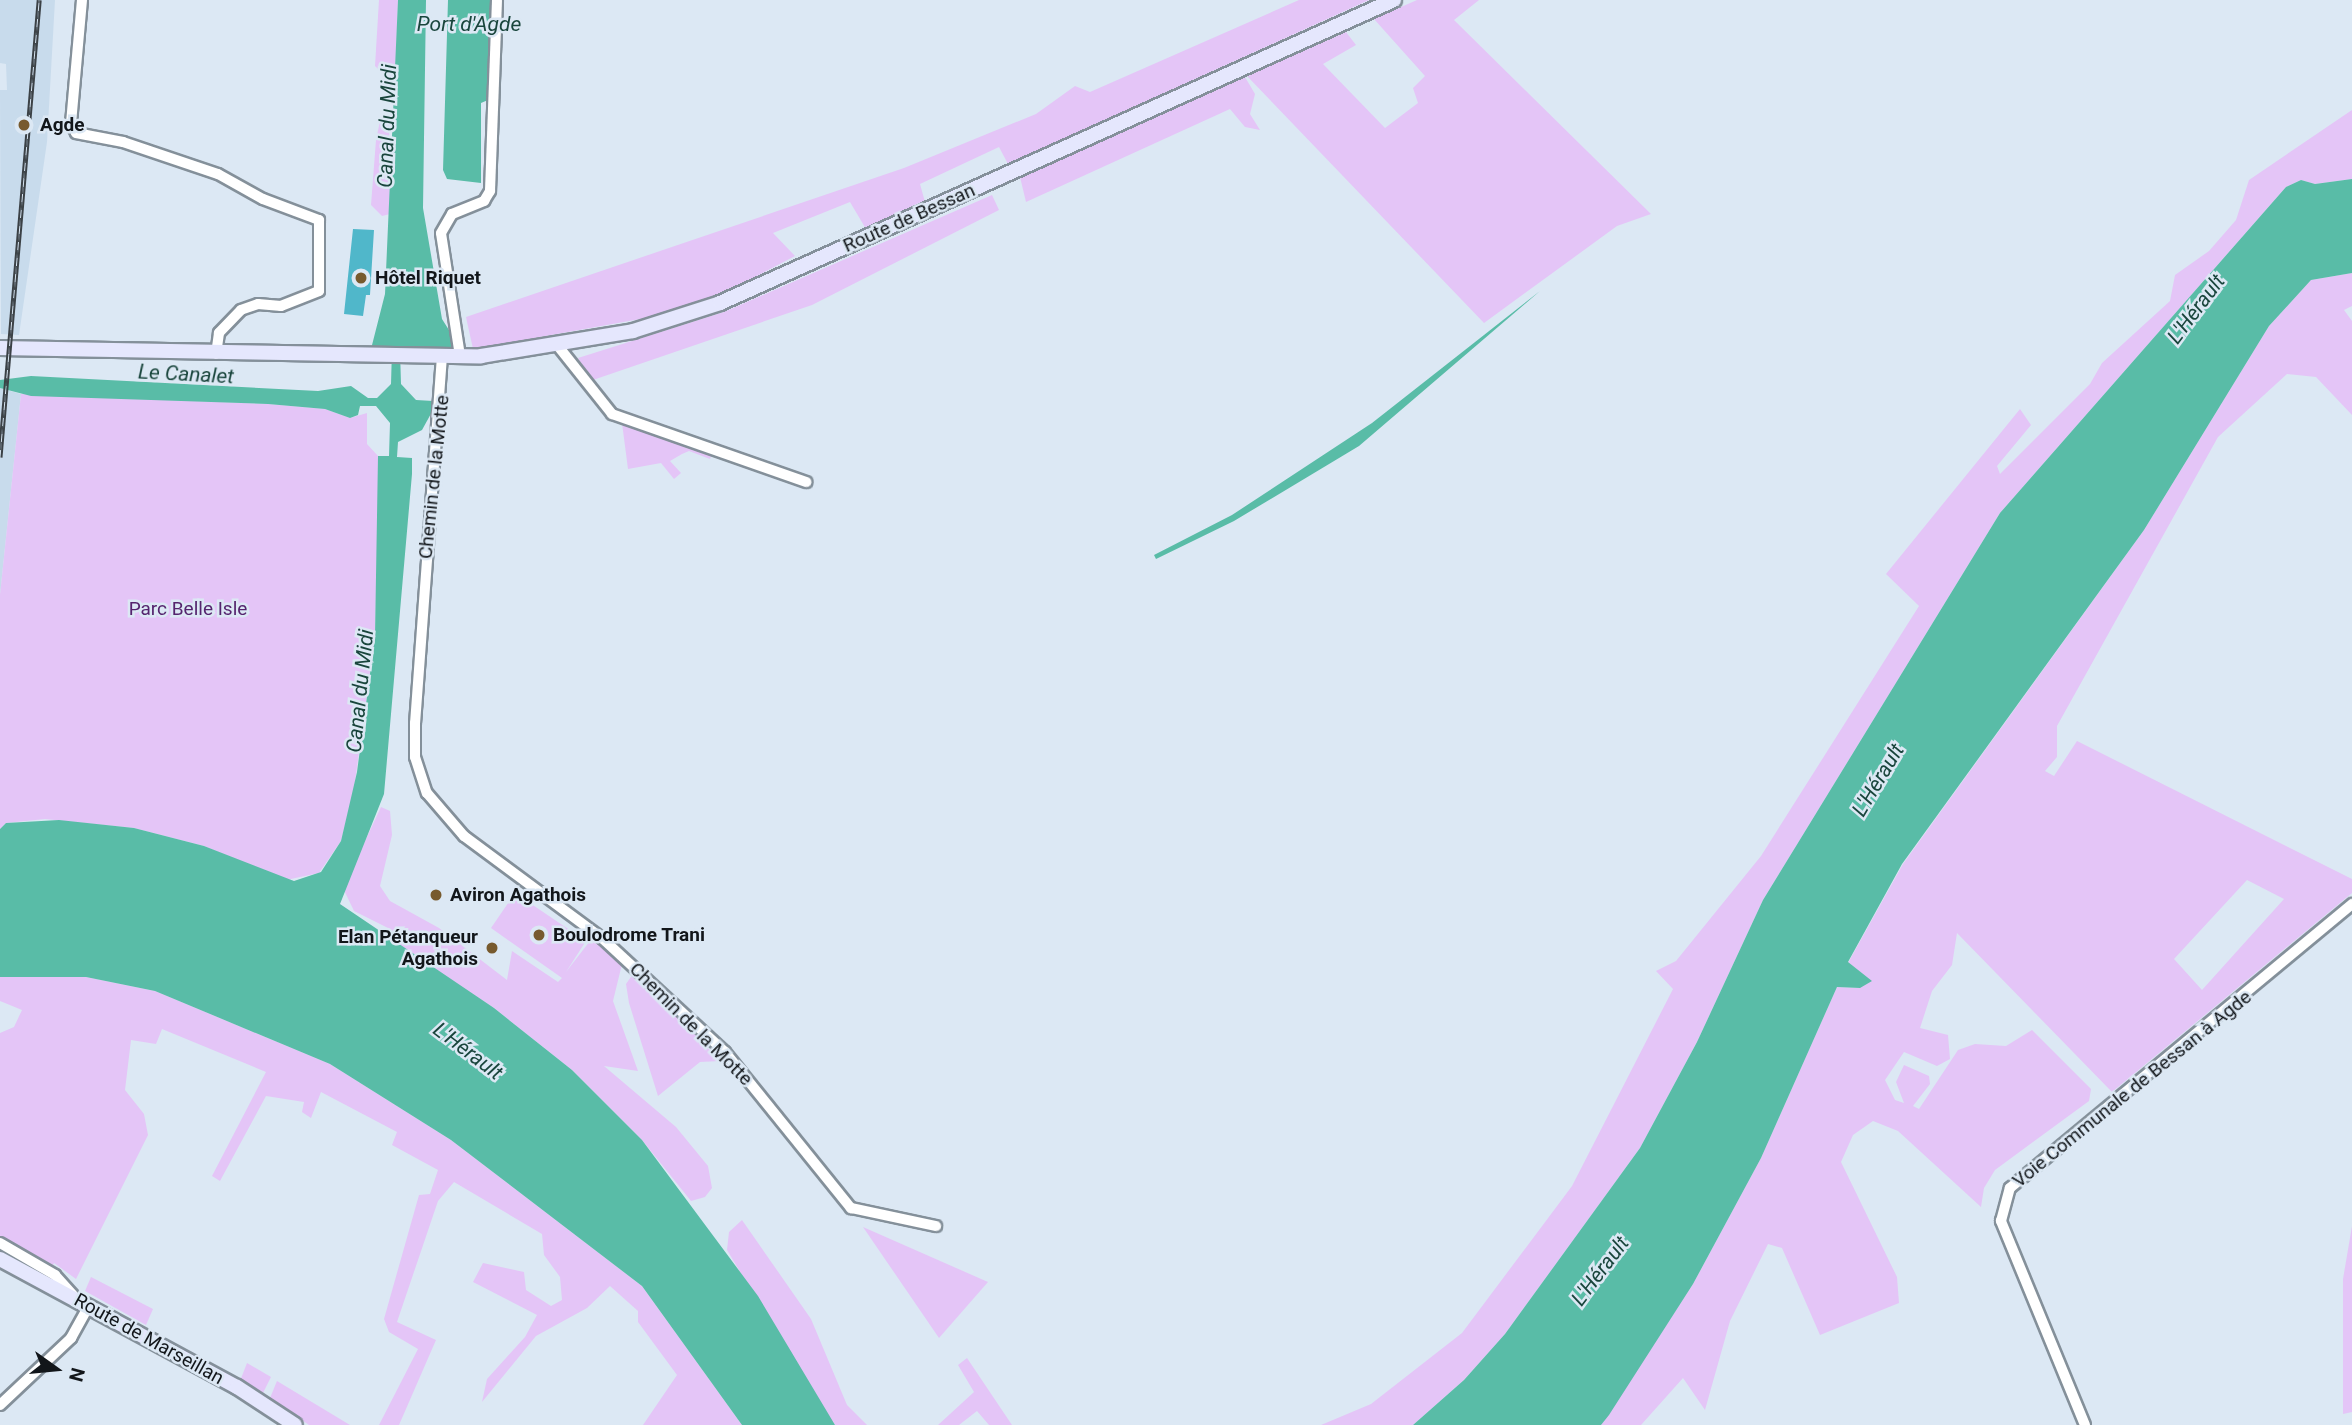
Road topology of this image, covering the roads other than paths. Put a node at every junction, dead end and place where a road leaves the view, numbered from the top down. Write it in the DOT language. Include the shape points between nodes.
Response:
graph roads {
  1 [pos="82,0"];
  2 [pos="497,0"];
  3 [pos="1394,0"];
  4 [pos="562,346"];
  5 [pos="0,348"];
  6 [pos="216,354"];
  7 [pos="442,356"];
  8 [pos="460,356"];
  9 [pos="806,482"];
  10 [pos="2352,904"];
  11 [pos="936,1226"];
  12 [pos="0,1243"];
  13 [pos="0,1259"];
  14 [pos="83,1303"];
  15 [pos="0,1405"];
  16 [pos="295,1425"];
  17 [pos="2085,1425"];
  1 -- 6 [label="street" via="71,123 80,136 110,138 218,174 263,199 319,220 319,290 281,306 258,304 241,310 219,333"];
  2 -- 8 [label="street" via="490,191 484,201 452,214 442,233"];
  3 -- 4 [label="main road, Route de Bessan" via="694,313"];
  4 -- 8 [label="main road, Route de Bessan"];
  4 -- 9 [label="street" via="612,414"];
  5 -- 6 [label="main road, Route de Bessan"];
  6 -- 7 [label="main road, Route de Bessan"];
  7 -- 8 [label="main road, Route de Bessan"];
  7 -- 11 [label="street, Chemin de la Motte" via="415,733 418,770 427,793 464,836 603,939 725,1052 851,1209"];
  10 -- 17 [label="street, Voie Communale de Bessan à Agde" via="2010,1188 2001,1222"];
  12 -- 14 [label="street" via="55,1275"];
  13 -- 14 [label="main road, Route de Marseillan"];
  14 -- 15 [label="street" via="71,1338"];
  14 -- 16 [label="main road, Route de Marseillan"];
}
